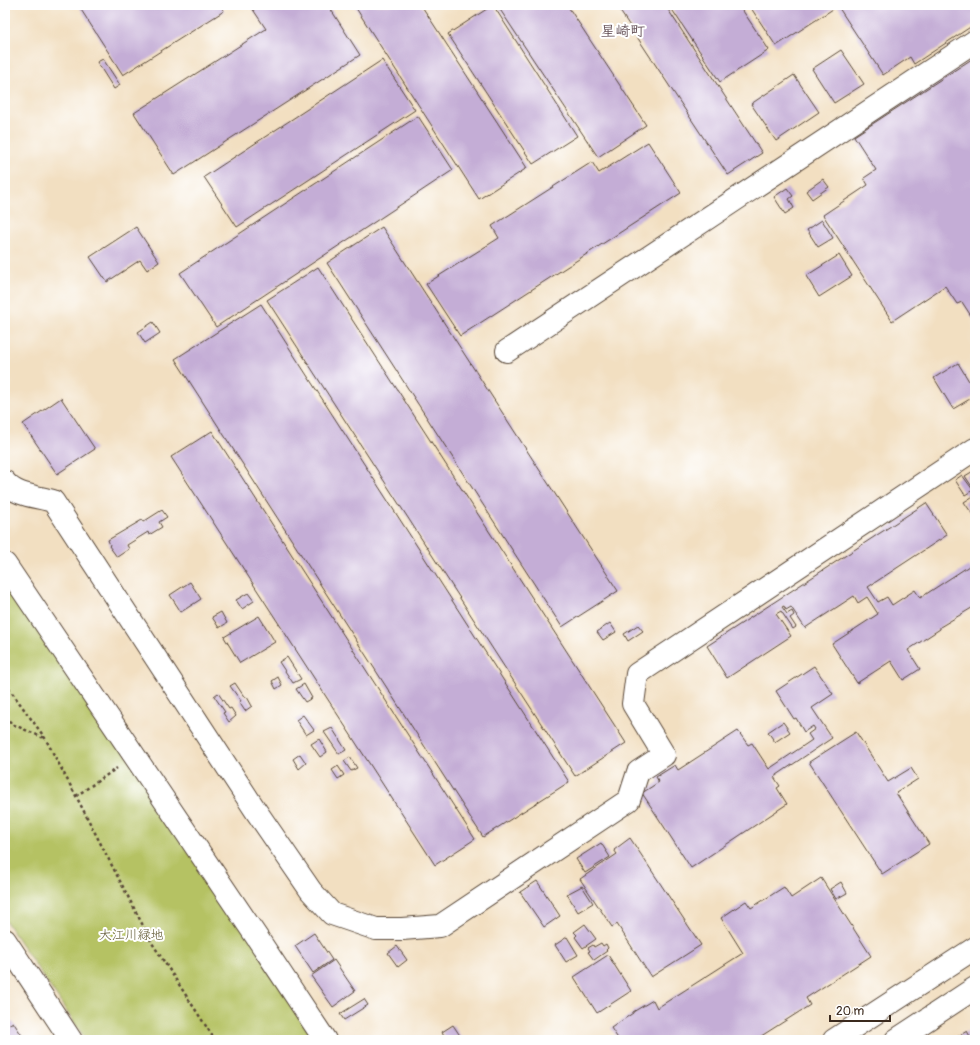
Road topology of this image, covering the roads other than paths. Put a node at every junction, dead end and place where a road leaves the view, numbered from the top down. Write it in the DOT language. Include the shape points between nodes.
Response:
graph roads {
  1 [pos="975,41"];
  2 [pos="508,351"];
  3 [pos="975,449"];
  4 [pos="5,482"];
  5 [pos="5,564"];
  6 [pos="5,940"];
  7 [pos="975,948"];
  8 [pos="975,988"];
  9 [pos="843,1038"];
  10 [pos="71,1040"];
  11 [pos="324,1040"];
  12 [pos="896,1040"];
  1 -- 2 [label="main road"];
  3 -- 4 [label="main road" via="637,674 633,704 664,755 638,772 629,800 440,926 402,929 376,929 332,914 316,897 256,811 53,500 29,496 10,488"];
  5 -- 11 [label="main road"];
  6 -- 10 [label="main road"];
  7 -- 9 [label="main road"];
  8 -- 12 [label="main road"];
}
